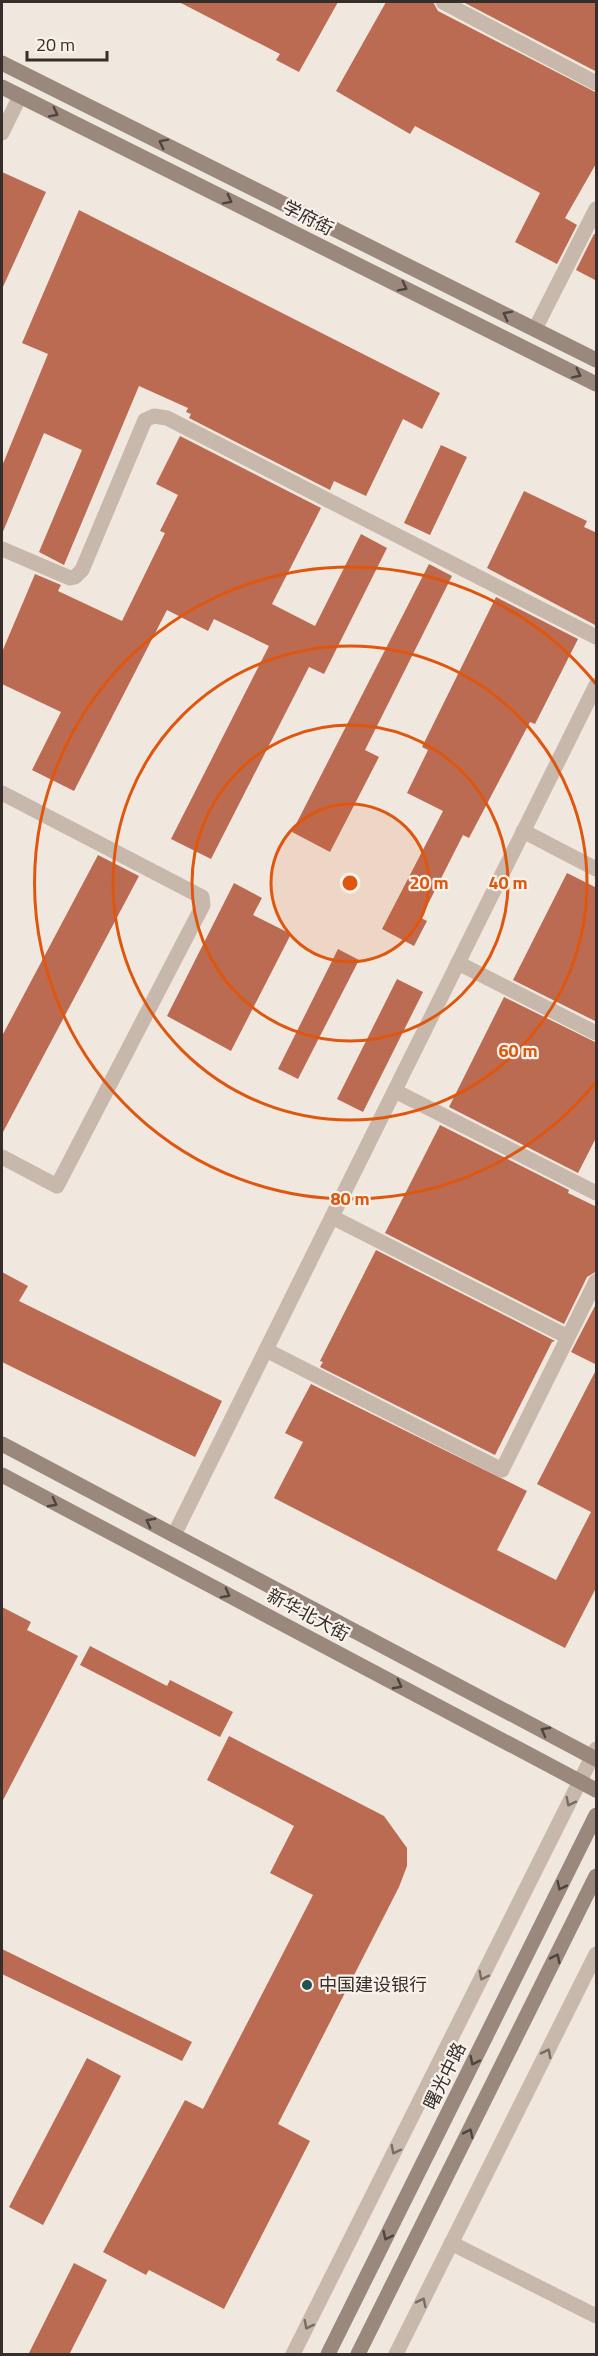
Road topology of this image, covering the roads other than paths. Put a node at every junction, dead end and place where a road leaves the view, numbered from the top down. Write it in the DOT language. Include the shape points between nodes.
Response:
graph roads {
  1 [pos="443,2"];
  2 [pos="2,63"];
  3 [pos="597,82"];
  4 [pos="2,87"];
  5 [pos="20,96"];
  6 [pos="2,133"];
  7 [pos="597,209"];
  8 [pos="535,329"];
  9 [pos="597,360"];
  10 [pos="597,384"];
  11 [pos="2,549"];
  12 [pos="597,637"];
  13 [pos="597,685"];
  14 [pos="2,793"];
  15 [pos="523,831"];
  16 [pos="597,869"];
  17 [pos="458,963"];
  18 [pos="597,1033"];
  19 [pos="394,1091"];
  20 [pos="2,1157"];
  21 [pos="597,1193"];
  22 [pos="332,1217"];
  23 [pos="597,1281"];
  24 [pos="568,1337"];
  25 [pos="266,1350"];
  26 [pos="2,1444"];
  27 [pos="2,1475"];
  28 [pos="174,1535"];
  29 [pos="595,1755"];
  30 [pos="580,1781"];
  31 [pos="597,1790"];
  32 [pos="597,1815"];
  33 [pos="597,1876"];
  34 [pos="597,1954"];
  35 [pos="451,2243"];
  36 [pos="597,2316"];
  37 [pos="293,2355"];
  38 [pos="328,2355"];
  39 [pos="358,2355"];
  40 [pos="396,2355"];
  1 -- 3 [label="street"];
  8 -- 2 [label="main road, 学府街, one-way"];
  4 -- 5 [label="main road, 学府街"];
  5 -- 6 [label="street"];
  5 -- 10 [label="main road, 学府街, one-way"];
  7 -- 8 [label="street"];
  8 -- 9 [label="main road, 学府街"];
  11 -- 12 [label="street" via="75,577 82,570 145,420 154,416 177,423"];
  13 -- 15 [label="street"];
  14 -- 20 [label="street" via="202,897 203,905 57,1186"];
  15 -- 16 [label="street"];
  15 -- 17 [label="street"];
  17 -- 18 [label="street"];
  17 -- 19 [label="street"];
  19 -- 21 [label="street"];
  19 -- 22 [label="street"];
  22 -- 24 [label="street"];
  22 -- 25 [label="street"];
  23 -- 24 [label="street"];
  24 -- 25 [label="street" via="502,1470"];
  25 -- 28 [label="street"];
  28 -- 26 [label="main road, 新华北大街, one-way"];
  27 -- 30 [label="main road, 新华北大街, one-way"];
  29 -- 28 [label="main road, 新华北大街, one-way"];
  29 -- 30 [label="street"];
  30 -- 31 [label="main road, 新华北大街"];
  30 -- 37 [label="street, one-way"];
  32 -- 38 [label="main road, 曙光中路, one-way"];
  39 -- 33 [label="main road, one-way"];
  35 -- 34 [label="street, one-way"];
  35 -- 36 [label="street"];
  40 -- 35 [label="street, one-way"];
}
